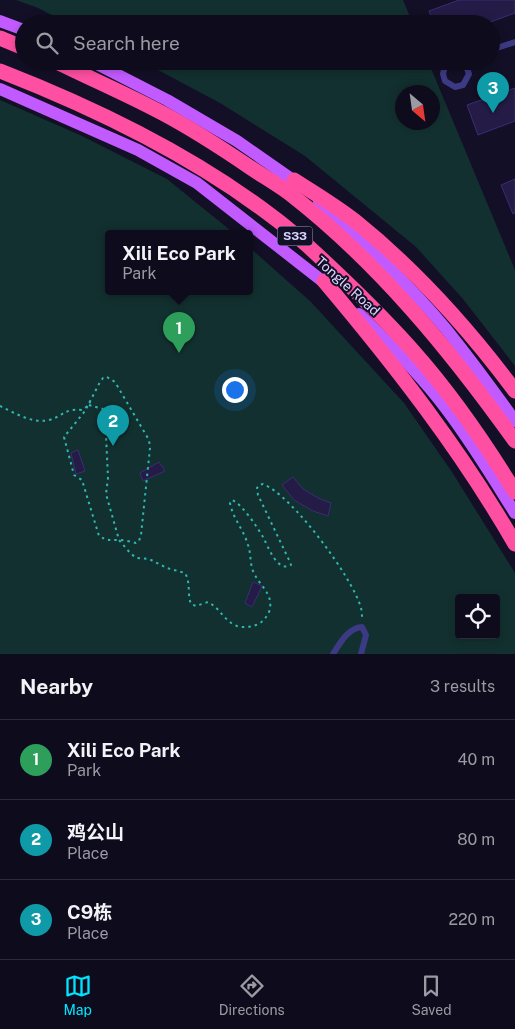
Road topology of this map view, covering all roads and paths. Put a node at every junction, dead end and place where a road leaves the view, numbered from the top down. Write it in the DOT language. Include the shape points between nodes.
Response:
graph roads {
  1 [pos="0,21"];
  2 [pos="15,27"];
  3 [pos="0,38"];
  4 [pos="515,42"];
  5 [pos="15,44"];
  6 [pos="500,47"];
  7 [pos="74,70"];
  8 [pos="109,70"];
  9 [pos="0,71"];
  10 [pos="0,89"];
  11 [pos="294,180"];
  12 [pos="324,281"];
  13 [pos="515,391"];
  14 [pos="91,400"];
  15 [pos="88,405"];
  16 [pos="0,406"];
  17 [pos="515,421"];
  18 [pos="515,441"];
  19 [pos="515,492"];
  20 [pos="515,513"];
  21 [pos="119,540"];
  22 [pos="515,544"];
  23 [pos="362,627"];
  24 [pos="333,654"];
  25 [pos="361,654"];
  1 -- 2 [label="main road"];
  3 -- 5 [label="highway"];
  4 -- 6 [label="lane"];
  7 -- 18 [label="highway, S33" via="164,114 229,153 295,199 340,236 433,333"];
  8 -- 11 [label="main road" via="237,141"];
  9 -- 19 [label="highway, S33" via="153,140 270,214 322,259 415,353 456,404"];
  10 -- 12 [label="main road, Tongle Road" via="138,150 197,183"];
  11 -- 13 [label="highway" via="354,220 393,253 445,304"];
  11 -- 17 [label="main road" via="350,230 432,314 486,379"];
  12 -- 20 [label="main road, Tongle Road" via="405,360 446,409"];
  12 -- 22 [label="highway" via="370,335 442,430"];
  14 -- 15 [label="path"];
  14 -- 21 [label="path, bridge" via="64,441 74,475 82,480 99,536 112,542"];
  14 -- 21 [label="path, bridge" via="103,378 111,378 150,440 141,536 136,543"];
  15 -- 16 [label="path" via="82,410 71,409 49,420 39,421"];
  15 -- 21 [label="path" via="103,409 108,416 106,494"];
  21 -- 23 [label="path" via="137,558 149,559 185,573 191,604 196,606 208,602 238,627 261,623 271,604 252,570 248,543 230,503 232,500 236,502 249,517 279,563 286,567 290,565 258,495 257,488 263,484 284,498 325,544 362,609"];
  23 -- 24 [label="lane" via="356,627 346,636"];
  23 -- 25 [label="lane" via="366,635"];
}
